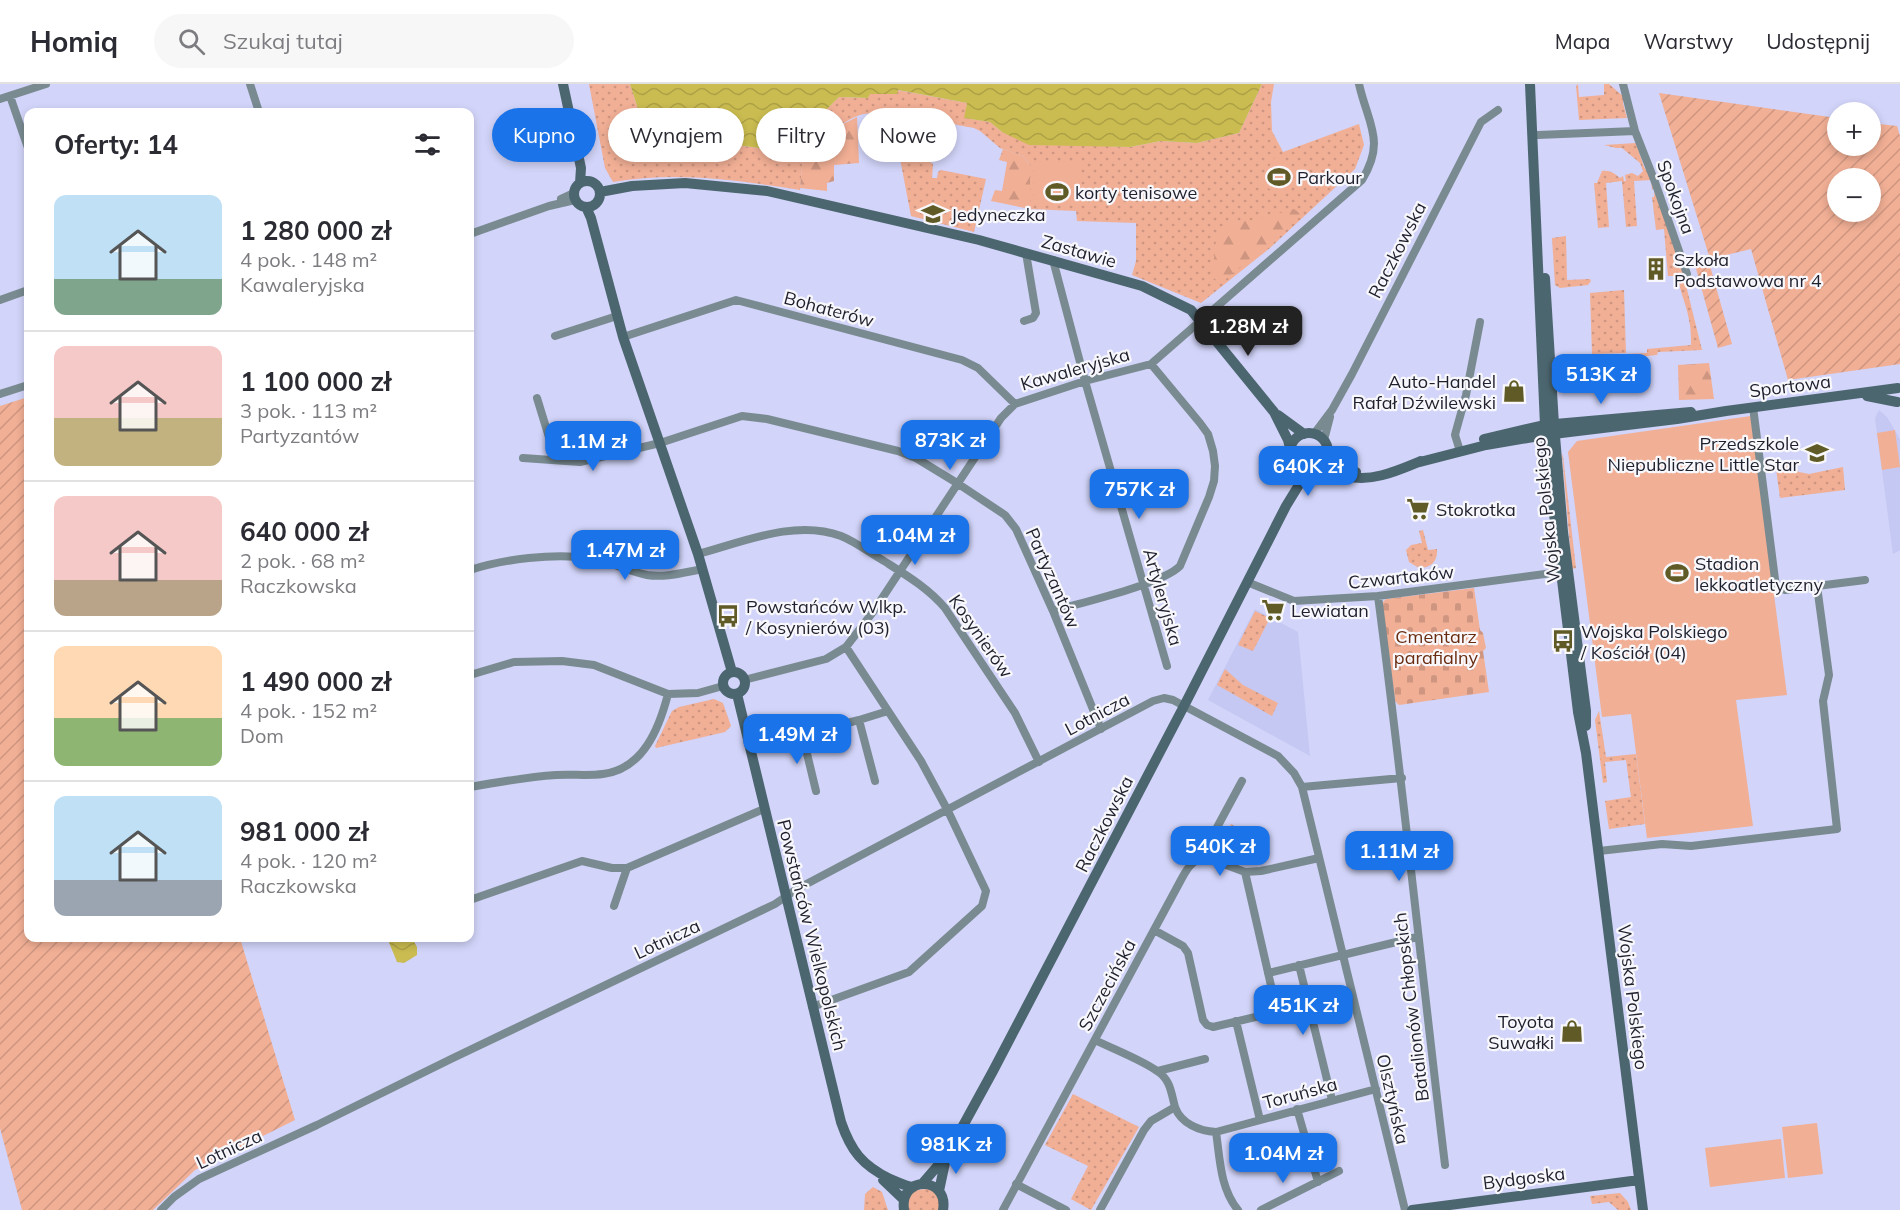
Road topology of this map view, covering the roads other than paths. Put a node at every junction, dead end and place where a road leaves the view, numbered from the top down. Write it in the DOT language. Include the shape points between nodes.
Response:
graph roads {
  1 [pos="46,84"];
  2 [pos="250,84"];
  3 [pos="563,84"];
  4 [pos="1359,84"];
  5 [pos="1533,84"];
  6 [pos="1623,84"];
  7 [pos="10,96"];
  8 [pos="0,99"];
  9 [pos="258,108"];
  10 [pos="1498,110"];
  11 [pos="1635,131"];
  12 [pos="1538,135"];
  13 [pos="24,136"];
  14 [pos="586,190"];
  15 [pos="590,206"];
  16 [pos="474,233"];
  17 [pos="1026,253"];
  18 [pos="1053,260"];
  19 [pos="1686,274"];
  20 [pos="24,291"];
  21 [pos="0,300"];
  22 [pos="617,316"];
  23 [pos="1024,321"];
  24 [pos="1200,321"];
  25 [pos="1480,322"];
  26 [pos="555,336"];
  27 [pos="623,337"];
  28 [pos="1151,364"];
  29 [pos="1085,381"];
  30 [pos="24,386"];
  31 [pos="1899,387"];
  32 [pos="0,394"];
  33 [pos="1873,394"];
  34 [pos="537,398"];
  35 [pos="1015,404"];
  36 [pos="1898,405"];
  37 [pos="1753,407"];
  38 [pos="1332,410"];
  39 [pos="1274,412"];
  40 [pos="1550,430"];
  41 [pos="1309,434"];
  42 [pos="1324,440"];
  43 [pos="660,443"];
  44 [pos="1290,448"];
  45 [pos="1459,449"];
  46 [pos="1328,456"];
  47 [pos="523,458"];
  48 [pos="556,460"];
  49 [pos="1294,465"];
  50 [pos="1315,470"];
  51 [pos="1374,476"];
  52 [pos="957,483"];
  53 [pos="1286,506"];
  54 [pos="698,554"];
  55 [pos="474,569"];
  56 [pos="703,569"];
  57 [pos="900,571"];
  58 [pos="1560,572"];
  59 [pos="1865,580"];
  60 [pos="1247,582"];
  61 [pos="1144,584"];
  62 [pos="1817,586"];
  63 [pos="1378,596"];
  64 [pos="1053,611"];
  65 [pos="846,647"];
  66 [pos="1167,666"];
  67 [pos="732,672"];
  68 [pos="474,674"];
  69 [pos="744,680"];
  70 [pos="723,686"];
  71 [pos="668,694"];
  72 [pos="737,694"];
  73 [pos="1184,706"];
  74 [pos="888,711"];
  75 [pos="859,720"];
  76 [pos="1101,729"];
  77 [pos="802,733"];
  78 [pos="750,747"];
  79 [pos="1586,753"];
  80 [pos="1039,762"];
  81 [pos="1402,778"];
  82 [pos="1242,780"];
  83 [pos="875,781"];
  84 [pos="474,786"];
  85 [pos="1302,787"];
  86 [pos="816,791"];
  87 [pos="764,809"];
  88 [pos="948,811"];
  89 [pos="1599,851"];
  90 [pos="1205,857"];
  91 [pos="1319,858"];
  92 [pos="627,868"];
  93 [pos="1245,872"];
  94 [pos="786,898"];
  95 [pos="474,899"];
  96 [pos="614,906"];
  97 [pos="1154,930"];
  98 [pos="1417,937"];
  99 [pos="1343,956"];
  100 [pos="1299,965"];
  101 [pos="1268,973"];
  102 [pos="812,1007"];
  103 [pos="1236,1021"];
  104 [pos="1095,1040"];
  105 [pos="1205,1059"];
  106 [pos="1158,1071"];
  107 [pos="1376,1089"];
  108 [pos="1332,1100"];
  109 [pos="1175,1107"];
  110 [pos="1297,1109"];
  111 [pos="1260,1120"];
  112 [pos="1216,1132"];
  113 [pos="947,1155"];
  114 [pos="1445,1165"];
  115 [pos="1339,1172"];
  116 [pos="877,1173"];
  117 [pos="1639,1180"];
  118 [pos="1318,1182"];
  119 [pos="1016,1184"];
  120 [pos="917,1186"];
  121 [pos="939,1191"];
  122 [pos="904,1205"];
  123 [pos="944,1206"];
  124 [pos="161,1210"];
  125 [pos="954,1210"];
  126 [pos="1003,1210"];
  127 [pos="1066,1210"];
  128 [pos="1100,1210"];
  129 [pos="1238,1210"];
  130 [pos="1261,1210"];
  131 [pos="1405,1210"];
  132 [pos="1412,1210"];
  133 [pos="1643,1210"];
  1 -- 7 [label="street"];
  2 -- 9 [label="street"];
  3 -- 14 [label="street"];
  4 -- 24 [label="street" via="1375,142 1362,180"];
  5 -- 12 [label="street, Wojska Polskiego"];
  5 -- 40 [label="street, Wojska Polskiego" via="1530,102"];
  6 -- 11 [label="street, Spokojna"];
  7 -- 8 [label="street"];
  7 -- 13 [label="street"];
  10 -- 38 [label="street, Raczkowska" via="1481,122"];
  11 -- 12 [label="street"];
  11 -- 19 [label="street, Spokojna"];
  12 -- 40 [label="street, Wojska Polskiego"];
  14 -- 15 [label="street" via="598,200"];
  14 -- 15 [label="street" via="580,205"];
  14 -- 16 [label="street, Zastawie"];
  14 -- 17 [label="street, Zastawie" via="685,183 766,191"];
  15 -- 22 [label="street"];
  17 -- 18 [label="street, Zastawie"];
  17 -- 23 [label="street" via="1036,313"];
  18 -- 24 [label="street, Zastawie" via="1142,286 1191,310"];
  18 -- 29 [label="street, Artyleryjska"];
  20 -- 21 [label="street"];
  22 -- 26 [label="street"];
  22 -- 27 [label="street"];
  24 -- 28 [label="street, Kawaleryjska"];
  24 -- 39 [label="street"];
  25 -- 45 [label="street" via="1455,435"];
  27 -- 35 [label="street, Bohaterów" via="736,300 962,360 978,368"];
  27 -- 43 [label="street"];
  28 -- 29 [label="street, Kawaleryjska"];
  28 -- 61 [label="street" via="1209,434 1215,466 1209,498 1180,566 1175,572"];
  29 -- 35 [label="street, Kawaleryjska"];
  29 -- 61 [label="street, Artyleryjska"];
  30 -- 32 [label="street"];
  31 -- 33 [label="street, Sportowa"];
  31 -- 36 [label="street"];
  33 -- 36 [label="street, Sportowa"];
  33 -- 37 [label="street, Sportowa"];
  34 -- 48 [label="street"];
  35 -- 52 [label="street, Kawaleryjska"];
  37 -- 40 [label="street, Sportowa" via="1676,412"];
  37 -- 62 [label="street" via="1776,587 1785,590"];
  38 -- 41 [label="street, Raczkowska"];
  38 -- 42 [label="street, Raczkowska"];
  39 -- 41 [label="street"];
  39 -- 44 [label="street"];
  40 -- 45 [label="street, Sportowa"];
  40 -- 58 [label="street, Wojska Polskiego"];
  40 -- 79 [label="street, Wojska Polskiego" via="1586,711"];
  41 -- 42 [label="street"];
  41 -- 44 [label="street" via="1295,439"];
  42 -- 46 [label="street"];
  43 -- 48 [label="street, Partyzantów" via="580,462"];
  43 -- 52 [label="street, Partyzantów" via="729,419 754,416 898,451"];
  43 -- 54 [label="street"];
  44 -- 49 [label="street"];
  45 -- 51 [label="street, Sportowa"];
  46 -- 50 [label="street"];
  46 -- 51 [label="street" via="1349,470"];
  47 -- 48 [label="street, Partyzantów"];
  49 -- 50 [label="street" via="1304,471"];
  49 -- 53 [label="street, Raczkowska"];
  50 -- 51 [label="street" via="1349,477"];
  50 -- 53 [label="street, Raczkowska" via="1301,481"];
  52 -- 57 [label="street, Kawaleryjska"];
  52 -- 64 [label="street, Partyzantów" via="1005,515 1016,529"];
  53 -- 60 [label="street, Raczkowska"];
  54 -- 56 [label="street"];
  54 -- 57 [label="street, Kosynierów" via="788,530 809,529 844,537"];
  55 -- 56 [label="street" via="536,558 588,558 647,575"];
  56 -- 67 [label="street"];
  57 -- 65 [label="street, Kawaleryjska"];
  57 -- 80 [label="street, Kosynierów" via="933,594 945,608 1015,713"];
  58 -- 63 [label="street, Czwartaków"];
  58 -- 79 [label="street, Wojska Polskiego"];
  59 -- 62 [label="street"];
  60 -- 63 [label="street, Czwartaków" via="1294,602"];
  60 -- 73 [label="street, Raczkowska"];
  61 -- 64 [label="street"];
  61 -- 66 [label="street, Artyleryjska"];
  62 -- 89 [label="street" via="1829,675 1823,701 1837,829 1691,846 1662,844"];
  63 -- 81 [label="street, Batalionów Chłopskich"];
  64 -- 76 [label="street, Partyzantów"];
  65 -- 69 [label="street, Kawaleryjska" via="826,659"];
  65 -- 74 [label="street"];
  67 -- 69 [label="street"];
  67 -- 70 [label="street" via="724,677"];
  68 -- 71 [label="street" via="514,662 562,661 594,665"];
  69 -- 72 [label="street" via="743,690"];
  70 -- 71 [label="street" via="698,693"];
  70 -- 72 [label="street" via="727,692"];
  71 -- 84 [label="street" via="644,751 620,770"];
  72 -- 78 [label="street, Powstańców Wielkopolskich"];
  73 -- 76 [label="street, Lotnicza" via="1159,699"];
  73 -- 85 [label="street, Olsztyńska" via="1278,756"];
  73 -- 113 [label="street, Raczkowska"];
  74 -- 75 [label="street"];
  74 -- 88 [label="street" via="921,760"];
  75 -- 77 [label="street"];
  75 -- 83 [label="street"];
  76 -- 80 [label="street, Lotnicza"];
  77 -- 78 [label="street"];
  77 -- 86 [label="street"];
  78 -- 87 [label="street, Powstańców Wielkopolskich"];
  79 -- 89 [label="street, Wojska Polskiego"];
  80 -- 88 [label="street, Lotnicza"];
  81 -- 85 [label="street"];
  81 -- 98 [label="street, Batalionów Chłopskich"];
  82 -- 90 [label="street, Szczecińska"];
  85 -- 91 [label="street, Olsztyńska"];
  87 -- 92 [label="street"];
  87 -- 94 [label="street, Powstańców Wielkopolskich"];
  88 -- 94 [label="street, Lotnicza"];
  88 -- 102 [label="street" via="984,885 986,896 982,906 909,972"];
  89 -- 117 [label="street, Wojska Polskiego"];
  90 -- 93 [label="street"];
  90 -- 97 [label="street, Szczecińska" via="1190,864"];
  91 -- 93 [label="street"];
  91 -- 99 [label="street, Olsztyńska"];
  92 -- 95 [label="street" via="582,861"];
  92 -- 96 [label="street"];
  93 -- 101 [label="street"];
  94 -- 102 [label="street, Powstańców Wielkopolskich"];
  94 -- 124 [label="street, Lotnicza" via="199,1179"];
  97 -- 103 [label="street" via="1188,953 1207,1025"];
  97 -- 104 [label="street, Szczecińska"];
  98 -- 99 [label="street"];
  98 -- 114 [label="street, Batalionów Chłopskich"];
  99 -- 100 [label="street"];
  99 -- 107 [label="street, Olsztyńska"];
  100 -- 101 [label="street"];
  100 -- 108 [label="street"];
  101 -- 103 [label="street" via="1273,1010"];
  102 -- 116 [label="street, Powstańców Wielkopolskich" via="845,1134 857,1155"];
  103 -- 111 [label="street"];
  104 -- 106 [label="street"];
  104 -- 119 [label="street, Szczecińska"];
  105 -- 106 [label="street"];
  106 -- 109 [label="street" via="1169,1082"];
  107 -- 108 [label="street, Toruńska"];
  107 -- 131 [label="street, Olsztyńska"];
  108 -- 110 [label="street, Toruńska"];
  109 -- 112 [label="street" via="1187,1123"];
  109 -- 128 [label="street" via="1143,1130"];
  110 -- 111 [label="street, Toruńska"];
  110 -- 118 [label="street"];
  111 -- 112 [label="street, Toruńska"];
  112 -- 129 [label="street" via="1226,1189"];
  113 -- 120 [label="street, Raczkowska"];
  113 -- 121 [label="street, Raczkowska"];
  115 -- 118 [label="street"];
  116 -- 120 [label="street, Powstańców Wielkopolskich" via="905,1186"];
  116 -- 122 [label="street, Powstańców Wielkopolskich"];
  117 -- 132 [label="street, Bydgoska"];
  117 -- 133 [label="street, Wojska Polskiego"];
  118 -- 130 [label="street"];
  119 -- 126 [label="street, Szczecińska"];
  119 -- 127 [label="street"];
  120 -- 121 [label="street, Powstańców Wielkopolskich" via="931,1185"];
  120 -- 122 [label="street, Raczkowska" via="905,1195"];
  121 -- 123 [label="street"];
  123 -- 125 [label="street"];
}
